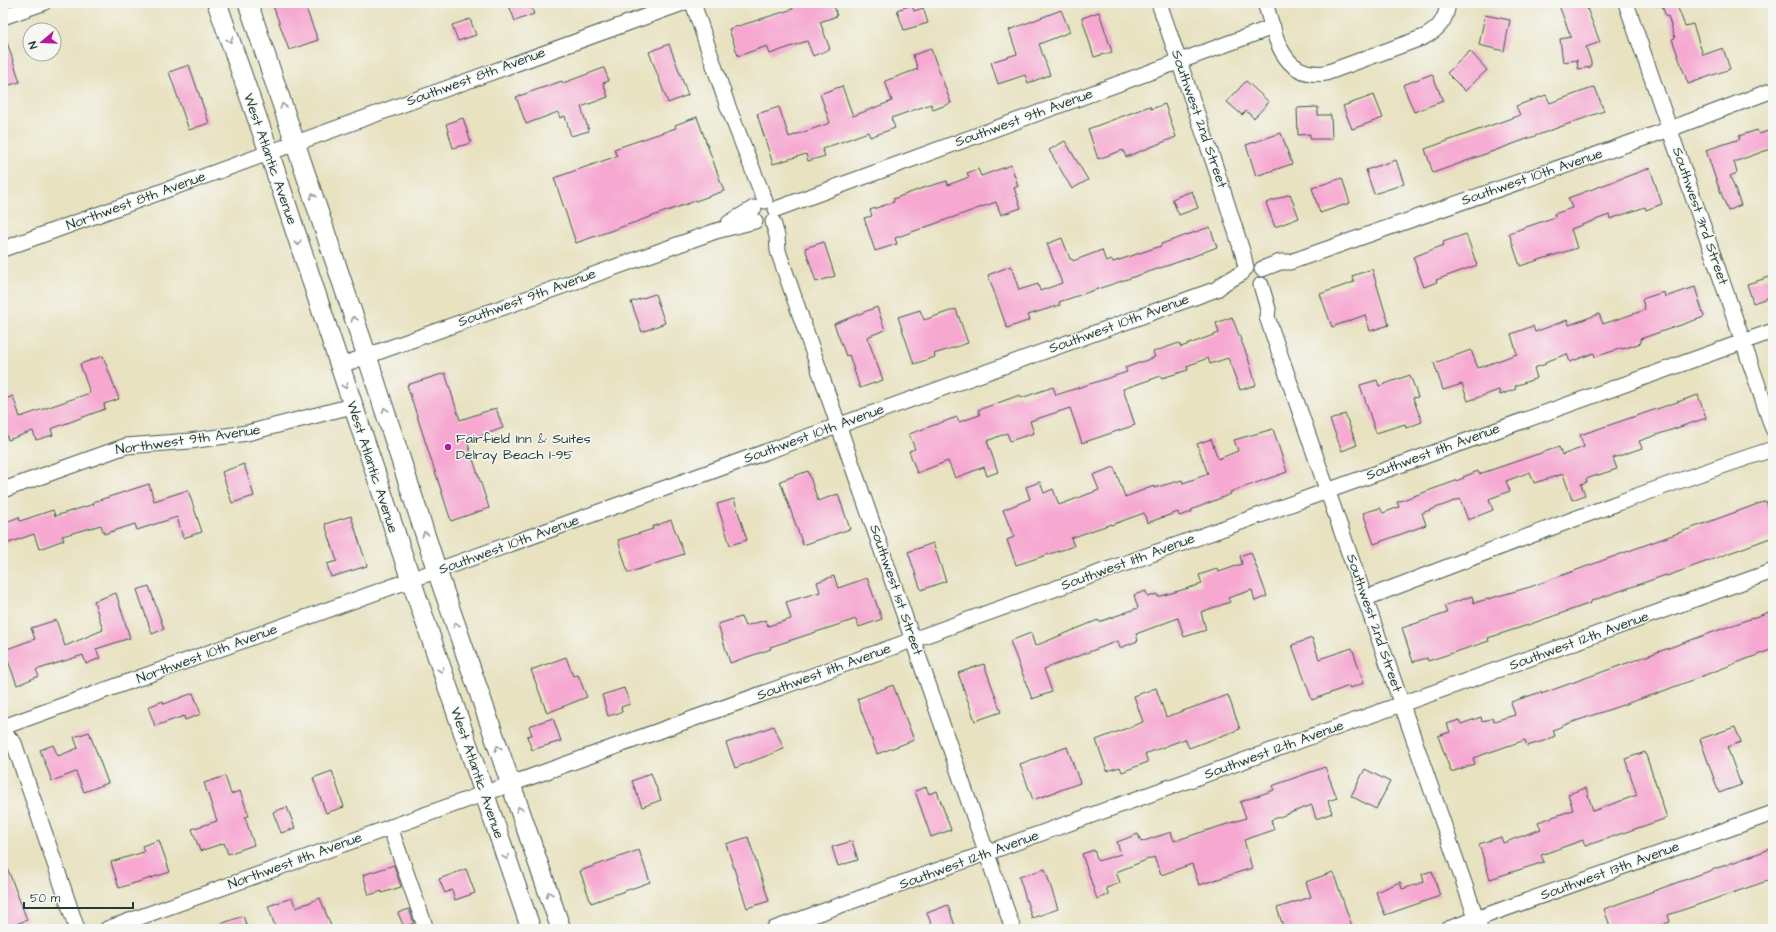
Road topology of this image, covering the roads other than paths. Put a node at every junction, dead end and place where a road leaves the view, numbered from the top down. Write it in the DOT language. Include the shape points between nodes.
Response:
graph roads {
  1 [pos="43,3"];
  2 [pos="217,3"];
  3 [pos="248,3"];
  4 [pos="683,3"];
  5 [pos="693,3"];
  6 [pos="1159,3"];
  7 [pos="1265,3"];
  8 [pos="1448,3"];
  9 [pos="1626,3"];
  10 [pos="3,18"];
  11 [pos="1273,27"];
  12 [pos="1179,61"];
  13 [pos="1773,90"];
  14 [pos="1670,129"];
  15 [pos="295,144"];
  16 [pos="269,152"];
  17 [pos="763,213"];
  18 [pos="3,249"];
  19 [pos="1253,276"];
  20 [pos="1773,331"];
  21 [pos="1743,342"];
  22 [pos="367,356"];
  23 [pos="339,366"];
  24 [pos="352,406"];
  25 [pos="840,425"];
  26 [pos="1773,429"];
  27 [pos="1773,449"];
  28 [pos="3,490"];
  29 [pos="1328,490"];
  30 [pos="437,571"];
  31 [pos="1773,571"];
  32 [pos="410,580"];
  33 [pos="1366,598"];
  34 [pos="913,639"];
  35 [pos="1402,704"];
  36 [pos="3,727"];
  37 [pos="3,732"];
  38 [pos="511,784"];
  39 [pos="484,794"];
  40 [pos="1773,813"];
  41 [pos="390,827"];
  42 [pos="987,853"];
  43 [pos="1478,924"];
  44 [pos="78,929"];
  45 [pos="107,929"];
  46 [pos="426,929"];
  47 [pos="531,929"];
  48 [pos="561,929"];
  49 [pos="774,929"];
  50 [pos="1014,929"];
  51 [pos="1448,929"];
  1 -- 10 [label="street"];
  2 -- 16 [label="main road, West Atlantic Avenue, one-way"];
  15 -- 3 [label="main road, West Atlantic Avenue, one-way"];
  4 -- 15 [label="street, Southwest 8th Avenue"];
  5 -- 17 [label="street, Southwest 1st Street" via="727,104 748,155 748,179"];
  6 -- 12 [label="street, Southwest 2nd Street"];
  7 -- 11 [label="street"];
  8 -- 11 [label="street" via="1444,19 1434,32 1320,74 1304,73 1294,68 1284,55"];
  9 -- 14 [label="street, Southwest 3rd Street"];
  11 -- 12 [label="street, Southwest 9th Avenue"];
  12 -- 17 [label="street, Southwest 9th Avenue"];
  12 -- 19 [label="street, Southwest 2nd Street" via="1237,235 1247,246"];
  13 -- 14 [label="street, Southwest 10th Avenue"];
  14 -- 19 [label="street, Southwest 10th Avenue" via="1290,262 1285,267"];
  14 -- 21 [label="street, Southwest 3rd Street"];
  15 -- 16 [label="street, Southwest 8th Avenue"];
  22 -- 15 [label="main road, West Atlantic Avenue, one-way"];
  16 -- 18 [label="street, Northwest 8th Avenue"];
  16 -- 23 [label="main road, West Atlantic Avenue, one-way"];
  17 -- 22 [label="street, Southwest 9th Avenue"];
  17 -- 25 [label="street, Southwest 1st Street" via="771,242 778,251"];
  19 -- 25 [label="street, Southwest 10th Avenue" via="1224,283 1217,289"];
  19 -- 29 [label="street, Southwest 2nd Street" via="1268,309 1267,317"];
  20 -- 21 [label="street, Southwest 11th Avenue"];
  21 -- 26 [label="street, Southwest 3rd Street"];
  21 -- 29 [label="street, Southwest 11th Avenue"];
  22 -- 23 [label="street, Southwest 9th Avenue"];
  30 -- 22 [label="main road, West Atlantic Avenue, one-way"];
  23 -- 24 [label="main road, West Atlantic Avenue, one-way"];
  24 -- 28 [label="street, Northwest 9th Avenue" via="247,433 126,446"];
  24 -- 32 [label="main road, West Atlantic Avenue"];
  25 -- 30 [label="street, Southwest 10th Avenue"];
  25 -- 34 [label="street, Southwest 1st Street"];
  27 -- 33 [label="street" via="1566,521"];
  29 -- 33 [label="street, Southwest 2nd Street"];
  29 -- 34 [label="street, Southwest 11th Avenue"];
  30 -- 32 [label="street, Southwest 10th Avenue"];
  38 -- 30 [label="main road, West Atlantic Avenue, one-way"];
  31 -- 35 [label="street, Southwest 12th Avenue"];
  32 -- 36 [label="street, Northwest 10th Avenue"];
  32 -- 39 [label="main road, West Atlantic Avenue, one-way"];
  33 -- 35 [label="street, Southwest 2nd Street"];
  34 -- 38 [label="street, Southwest 11th Avenue"];
  34 -- 42 [label="street, Southwest 1st Street"];
  35 -- 42 [label="street, Southwest 12th Avenue"];
  35 -- 43 [label="street, Southwest 2nd Street"];
  37 -- 44 [label="street" via="14,743"];
  38 -- 39 [label="street, Southwest 11th Avenue"];
  48 -- 38 [label="main road, West Atlantic Avenue, one-way"];
  39 -- 41 [label="street, Northwest 11th Avenue"];
  39 -- 47 [label="main road, West Atlantic Avenue, one-way"];
  40 -- 43 [label="street, Southwest 13th Avenue"];
  41 -- 45 [label="street, Northwest 11th Avenue"];
  41 -- 46 [label="street"];
  42 -- 49 [label="street, Southwest 12th Avenue"];
  42 -- 50 [label="street, Southwest 1st Street"];
  43 -- 51 [label="street, Southwest 13th Avenue"];
}
